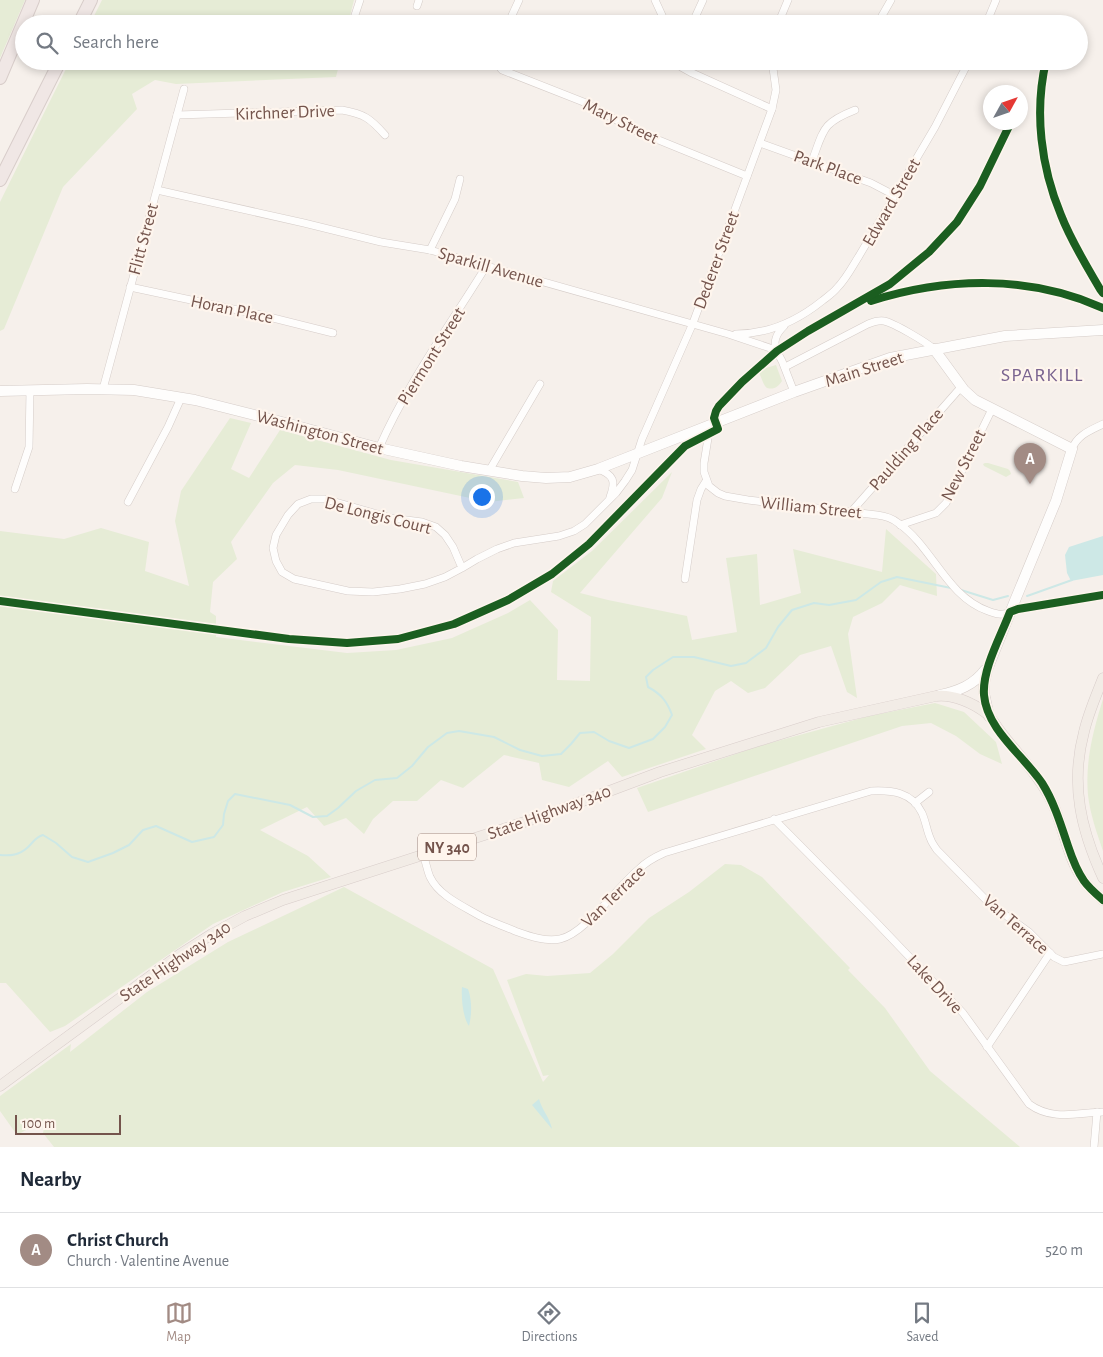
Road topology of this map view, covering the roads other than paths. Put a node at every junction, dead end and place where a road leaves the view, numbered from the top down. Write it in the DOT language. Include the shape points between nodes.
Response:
graph roads {
  1 [pos="34,0"];
  2 [pos="91,0"];
  3 [pos="360,0"];
  4 [pos="518,0"];
  5 [pos="655,0"];
  6 [pos="703,0"];
  7 [pos="788,0"];
  8 [pos="891,0"];
  9 [pos="996,0"];
  10 [pos="27,15"];
  11 [pos="84,15"];
  12 [pos="355,15"];
  13 [pos="512,15"];
  14 [pos="662,15"];
  15 [pos="696,15"];
  16 [pos="782,15"];
  17 [pos="883,15"];
  18 [pos="990,15"];
  19 [pos="15,44"];
  20 [pos="55,70"];
  21 [pos="502,70"];
  22 [pos="687,70"];
  23 [pos="773,70"];
  24 [pos="964,70"];
  25 [pos="0,78"];
  26 [pos="184,89"];
  27 [pos="772,109"];
  28 [pos="856,110"];
  29 [pos="177,115"];
  30 [pos="386,135"];
  31 [pos="760,143"];
  32 [pos="812,161"];
  33 [pos="747,176"];
  34 [pos="460,179"];
  35 [pos="0,180"];
  36 [pos="157,190"];
  37 [pos="894,195"];
  38 [pos="430,250"];
  39 [pos="487,265"];
  40 [pos="130,287"];
  41 [pos="693,323"];
  42 [pos="788,323"];
  43 [pos="1103,330"];
  44 [pos="333,333"];
  45 [pos="728,334"];
  46 [pos="934,349"];
  47 [pos="776,350"];
  48 [pos="785,367"];
  49 [pos="540,384"];
  50 [pos="962,386"];
  51 [pos="103,389"];
  52 [pos="30,390"];
  53 [pos="0,391"];
  54 [pos="794,392"];
  55 [pos="181,398"];
  56 [pos="992,409"];
  57 [pos="1103,424"];
  58 [pos="710,426"];
  59 [pos="379,448"];
  60 [pos="1072,449"];
  61 [pos="637,454"];
  62 [pos="598,469"];
  63 [pos="489,471"];
  64 [pos="706,481"];
  65 [pos="15,489"];
  66 [pos="609,501"];
  67 [pos="128,502"];
  68 [pos="851,512"];
  69 [pos="900,525"];
  70 [pos="462,568"];
  71 [pos="685,579"];
  72 [pos="1103,595"];
  73 [pos="1010,612"];
  74 [pos="990,663"];
  75 [pos="1103,678"];
  76 [pos="936,696"];
  77 [pos="989,716"];
  78 [pos="929,792"];
  79 [pos="915,803"];
  80 [pos="774,819"];
  81 [pos="423,855"];
  82 [pos="1103,878"];
  83 [pos="1103,900"];
  84 [pos="1050,953"];
  85 [pos="1103,954"];
  86 [pos="987,1047"];
  87 [pos="0,1086"];
  88 [pos="1100,1112"];
  89 [pos="1094,1147"];
  1 -- 10 [label="highway"];
  2 -- 11 [label="highway"];
  3 -- 12 [label="street"];
  4 -- 13 [label="street"];
  5 -- 14 [label="street"];
  6 -- 15 [label="street"];
  7 -- 16 [label="street"];
  8 -- 17 [label="street"];
  9 -- 18 [label="street"];
  19 -- 25 [label="highway"];
  20 -- 35 [label="highway"];
  21 -- 33 [label="street, Mary Street" via="586,104 634,130"];
  22 -- 27 [label="street"];
  23 -- 27 [label="street, Dederer Street" via="776,90"];
  24 -- 37 [label="street, Edward Street"];
  26 -- 29 [label="street, Flitt Street"];
  27 -- 31 [label="street, Dederer Street"];
  28 -- 32 [label="street" via="829,123"];
  29 -- 30 [label="street, Kirchner Drive" via="342,110 368,118"];
  29 -- 36 [label="street, Flitt Street"];
  31 -- 32 [label="street, Park Place"];
  31 -- 33 [label="street, Dederer Street"];
  32 -- 37 [label="street, Park Place"];
  33 -- 41 [label="street, Dederer Street"];
  34 -- 38 [label="street" via="455,199"];
  36 -- 38 [label="street, Sparkill Avenue" via="381,242"];
  36 -- 40 [label="street, Flitt Street"];
  37 -- 42 [label="street, Edward Street" via="836,289"];
  38 -- 39 [label="street, Sparkill Avenue"];
  39 -- 41 [label="street, Sparkill Avenue"];
  39 -- 59 [label="street, Piermont Street" via="404,398"];
  40 -- 44 [label="street, Horan Place"];
  40 -- 51 [label="street, Flitt Street"];
  41 -- 45 [label="street, Sparkill Avenue"];
  41 -- 61 [label="street, Dederer Street"];
  42 -- 45 [label="street" via="761,331"];
  42 -- 47 [label="street" via="776,335"];
  43 -- 46 [label="main road, Main Street" via="1005,336"];
  45 -- 47 [label="street, Sparkill Avenue"];
  46 -- 48 [label="street" via="889,322 878,321"];
  46 -- 50 [label="main road"];
  46 -- 54 [label="main road, Main Street" via="886,359"];
  47 -- 48 [label="street"];
  48 -- 54 [label="street"];
  49 -- 63 [label="street"];
  50 -- 56 [label="main road" via="971,397"];
  50 -- 68 [label="street, Paulding Place"];
  51 -- 52 [label="main road, Washington Street"];
  51 -- 55 [label="main road, Washington Street" via="134,390"];
  52 -- 53 [label="main road, Washington Street"];
  52 -- 65 [label="street" via="29,447"];
  54 -- 58 [label="main road, Main Street"];
  55 -- 59 [label="main road, Washington Street"];
  55 -- 67 [label="street"];
  56 -- 60 [label="main road"];
  56 -- 69 [label="street, New Street" via="946,503 936,513"];
  57 -- 60 [label="street" via="1079,437"];
  58 -- 61 [label="main road, Main Street"];
  58 -- 64 [label="street" via="704,463"];
  59 -- 63 [label="main road, Washington Street"];
  60 -- 73 [label="main road, NY 340" via="1056,501"];
  61 -- 62 [label="main road, Washington Street"];
  61 -- 66 [label="street, Dederer Street" via="626,481"];
  62 -- 63 [label="main road, Washington Street" via="546,478"];
  62 -- 66 [label="street" via="608,473 613,480"];
  64 -- 68 [label="street, William Street" via="716,492 735,498"];
  64 -- 71 [label="street" via="697,500"];
  66 -- 70 [label="street, De Longis Court" via="574,531 514,543"];
  68 -- 69 [label="street, William Street" via="885,516"];
  69 -- 73 [label="street, William Street" via="971,603 998,614"];
  70 -- 70 [label="street, De Longis Court" via="453,547 436,527 325,499 310,499 298,504 276,535 273,548 282,572 294,579 348,591 373,592 425,584"];
  72 -- 73 [label="street"];
  73 -- 74 [label="main road, NY 340"];
  74 -- 76 [label="main road, State Highway 340 / NY 340" via="971,684"];
  74 -- 77 [label="main road" via="984,688"];
  75 -- 82 [label="main road" via="1080,749 1077,773 1085,831"];
  76 -- 77 [label="main road" via="959,699"];
  76 -- 81 [label="main road, State Highway 340 / NY 340" via="810,725 660,772 543,816"];
  77 -- 83 [label="main road" via="1042,784 1080,874"];
  78 -- 79 [label="street"];
  79 -- 80 [label="street, Van Terrace" via="903,794 871,791"];
  79 -- 84 [label="street, Van Terrace" via="937,850 990,904 1029,932"];
  80 -- 81 [label="street, Van Terrace" via="651,859 585,924 560,939 529,936 486,919 451,899 430,878"];
  80 -- 86 [label="street, Lake Drive" via="963,1012"];
  81 -- 87 [label="main road, State Highway 340 / NY 340" via="283,900 212,934"];
  84 -- 85 [label="street, Van Terrace" via="1064,962"];
  84 -- 86 [label="street"];
  86 -- 88 [label="street, Lake Drive" via="1024,1099 1035,1109 1058,1115"];
  88 -- 89 [label="street"];
}
